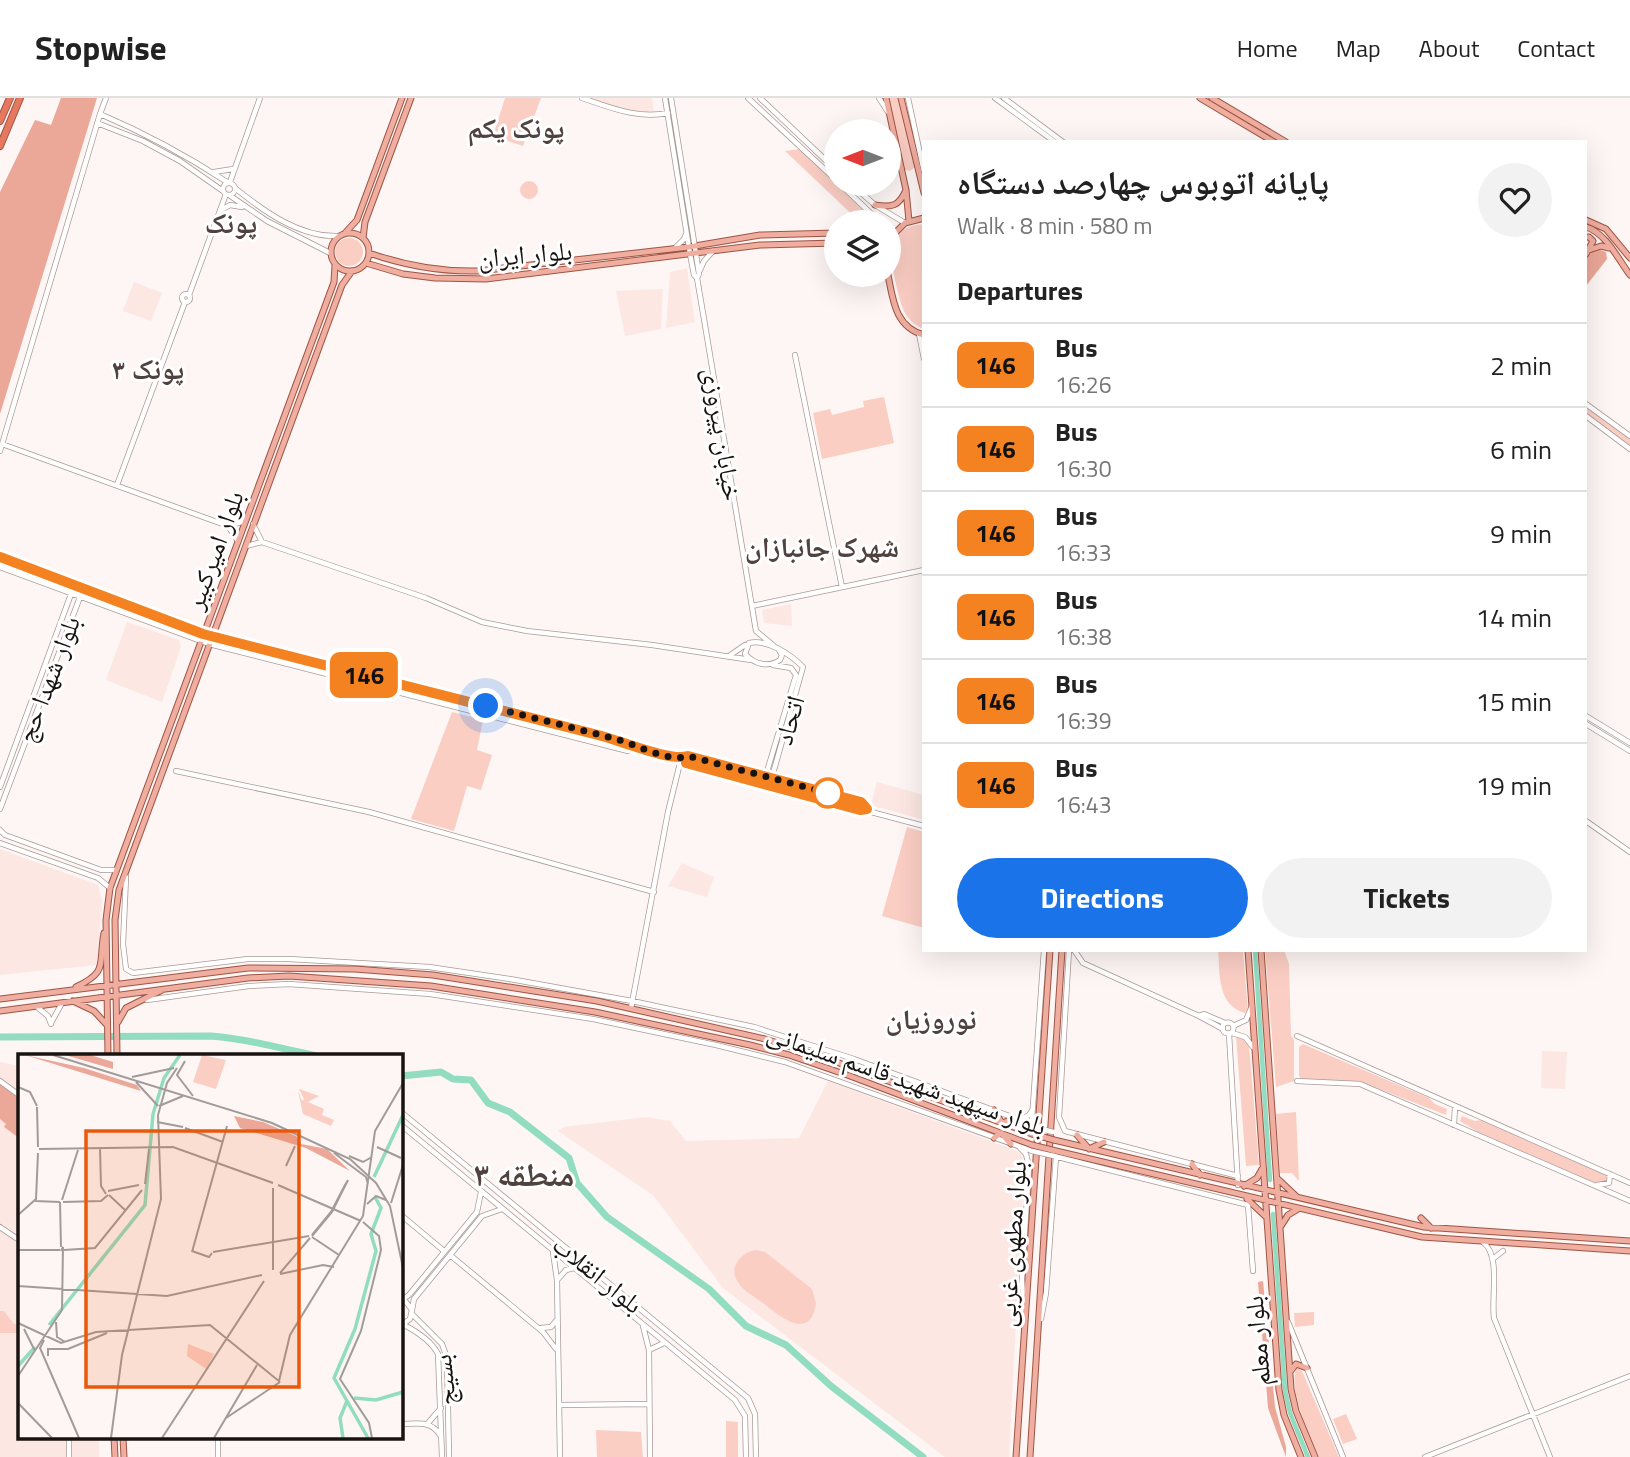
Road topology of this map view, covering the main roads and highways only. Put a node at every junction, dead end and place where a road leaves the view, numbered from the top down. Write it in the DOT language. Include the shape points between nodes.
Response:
graph roads {
  1 [pos="10,98"];
  2 [pos="20,98"];
  3 [pos="402,98"];
  4 [pos="411,98"];
  5 [pos="886,98"];
  6 [pos="904,98"];
  7 [pos="1200,98"];
  8 [pos="1212,98"];
  9 [pos="0,121"];
  10 [pos="1271,140"];
  11 [pos="1283,140"];
  12 [pos="0,146"];
  13 [pos="916,166"];
  14 [pos="902,169"];
  15 [pos="922,186"];
  16 [pos="906,190"];
  17 [pos="875,205"];
  18 [pos="922,218"];
  19 [pos="1587,219"];
  20 [pos="907,222"];
  21 [pos="1596,223"];
  22 [pos="901,227"];
  23 [pos="1588,228"];
  24 [pos="1605,228"];
  25 [pos="824,233"];
  26 [pos="342,234"];
  27 [pos="1599,235"];
  28 [pos="1587,236"];
  29 [pos="363,238"];
  30 [pos="824,243"];
  31 [pos="1587,252"];
  32 [pos="1614,253"];
  33 [pos="369,254"];
  34 [pos="1630,258"];
  35 [pos="366,263"];
  36 [pos="335,265"];
  37 [pos="352,271"];
  38 [pos="1630,275"];
  39 [pos="891,287"];
  40 [pos="922,336"];
  41 [pos="106,920"];
  42 [pos="1050,952"];
  43 [pos="1062,952"];
  44 [pos="1248,952"];
  45 [pos="1261,952"];
  46 [pos="275,959"];
  47 [pos="310,960"];
  48 [pos="269,968"];
  49 [pos="315,969"];
  50 [pos="116,970"];
  51 [pos="107,971"];
  52 [pos="383,971"];
  53 [pos="394,971"];
  54 [pos="382,983"];
  55 [pos="394,983"];
  56 [pos="116,984"];
  57 [pos="107,985"];
  58 [pos="165,989"];
  59 [pos="70,990"];
  60 [pos="116,994"];
  61 [pos="489,994"];
  62 [pos="107,995"];
  63 [pos="0,999"];
  64 [pos="67,1001"];
  65 [pos="488,1002"];
  66 [pos="116,1009"];
  67 [pos="108,1010"];
  68 [pos="0,1011"];
  69 [pos="675,1017"];
  70 [pos="688,1020"];
  71 [pos="116,1026"];
  72 [pos="108,1027"];
  73 [pos="672,1028"];
  74 [pos="686,1031"];
  75 [pos="108,1054"];
  76 [pos="118,1054"];
  77 [pos="913,1080"];
  78 [pos="910,1088"];
  79 [pos="993,1110"];
  80 [pos="1016,1118"];
  81 [pos="1002,1123"];
  82 [pos="1001,1133"];
  83 [pos="1077,1135"];
  84 [pos="994,1138"];
  85 [pos="1104,1142"];
  86 [pos="1011,1144"];
  87 [pos="1089,1149"];
  88 [pos="1098,1161"];
  89 [pos="1081,1162"];
  90 [pos="1192,1164"];
  91 [pos="1263,1166"];
  92 [pos="1200,1175"];
  93 [pos="1277,1178"];
  94 [pos="1264,1179"];
  95 [pos="1241,1186"];
  96 [pos="1265,1191"];
  97 [pos="1278,1194"];
  98 [pos="1242,1196"];
  99 [pos="1298,1198"];
  100 [pos="1265,1201"];
  101 [pos="1279,1204"];
  102 [pos="1298,1209"];
  103 [pos="1280,1215"];
  104 [pos="1267,1216"];
  105 [pos="1422,1218"];
  106 [pos="1280,1226"];
  107 [pos="1431,1228"];
  108 [pos="1630,1241"];
  109 [pos="1630,1251"];
  110 [pos="1307,1368"];
  111 [pos="1290,1372"];
  112 [pos="1016,1457"];
  113 [pos="1030,1457"];
  114 [pos="1301,1457"];
  115 [pos="1315,1457"];
  1 -- 9 [label="highway"];
  2 -- 12 [label="highway"];
  3 -- 26 [label="main road" via="356,220"];
  4 -- 29 [label="main road"];
  5 -- 14 [label="main road"];
  6 -- 13 [label="main road"];
  7 -- 10 [label="main road"];
  8 -- 11 [label="main road"];
  13 -- 14 [label="main road" via="910,171"];
  13 -- 15 [label="main road"];
  14 -- 16 [label="main road"];
  16 -- 17 [label="main road" via="896,205"];
  16 -- 20 [label="main road"];
  18 -- 20 [label="main road"];
  19 -- 21 [label="main road"];
  20 -- 22 [label="main road"];
  21 -- 23 [label="main road"];
  21 -- 24 [label="main road"];
  23 -- 27 [label="main road"];
  24 -- 27 [label="main road"];
  24 -- 34 [label="main road"];
  25 -- 33 [label="main road, بلوار ایران" via="776,234 500,269 417,268"];
  26 -- 29 [label="main road"];
  26 -- 36 [label="main road" via="331,246"];
  27 -- 32 [label="main road"];
  28 -- 31 [label="main road" via="1592,240"];
  29 -- 33 [label="main road"];
  30 -- 35 [label="main road, بلوار ایران" via="777,244 486,279 403,274"];
  31 -- 32 [label="main road" via="1601,246"];
  32 -- 38 [label="main road"];
  33 -- 35 [label="main road"];
  35 -- 37 [label="main road"];
  36 -- 37 [label="main road"];
  36 -- 41 [label="main road, بلوار امیرکبیر" via="334,282 116,870"];
  37 -- 50 [label="main road, بلوار امیرکبیر" via="342,285 127,865 116,905"];
  39 -- 40 [label="main road" via="899,316"];
  41 -- 51 [label="main road, بلوار امیرکبیر"];
  41 -- 59 [label="main road" via="99,972"];
  42 -- 112 [label="main road, بلوار مطهری غربی"];
  43 -- 113 [label="main road, بلوار مطهری غربی"];
  44 -- 91 [label="main road"];
  45 -- 93 [label="main road"];
  46 -- 48 [label="main road"];
  47 -- 49 [label="main road"];
  48 -- 49 [label="main road, بلوار سپهبد شهید قاسم سلیمانی"];
  48 -- 56 [label="main road, بلوار سپهبد شهید قاسم سلیمانی"];
  49 -- 52 [label="main road, بلوار سپهبد شهید قاسم سلیمانی"];
  50 -- 51 [label="main road" via="111,978"];
  50 -- 56 [label="main road, بلوار امیرکبیر"];
  51 -- 57 [label="main road, بلوار امیرکبیر"];
  52 -- 53 [label="main road, بلوار سپهبد شهید قاسم سلیمانی"];
  52 -- 54 [label="main road"];
  53 -- 55 [label="main road"];
  53 -- 69 [label="main road, بلوار سپهبد شهید قاسم سلیمانی" via="509,986"];
  54 -- 55 [label="main road, بلوار سپهبد شهید قاسم سلیمانی"];
  54 -- 58 [label="main road, بلوار سپهبد شهید قاسم سلیمانی" via="289,976"];
  55 -- 61 [label="main road, بلوار سپهبد شهید قاسم سلیمانی"];
  56 -- 57 [label="main road, بلوار سپهبد شهید قاسم سلیمانی"];
  56 -- 60 [label="main road, بلوار امیرکبیر"];
  57 -- 59 [label="main road, بلوار سپهبد شهید قاسم سلیمانی"];
  57 -- 62 [label="main road, بلوار امیرکبیر"];
  58 -- 60 [label="main road, بلوار سپهبد شهید قاسم سلیمانی"];
  58 -- 71 [label="main road" via="126,1008"];
  59 -- 63 [label="main road, بلوار سپهبد شهید قاسم سلیمانی"];
  60 -- 62 [label="main road, بلوار سپهبد شهید قاسم سلیمانی"];
  60 -- 66 [label="main road, بلوار امیرکبیر"];
  61 -- 65 [label="main road"];
  61 -- 73 [label="main road, بلوار سپهبد شهید قاسم سلیمانی"];
  62 -- 64 [label="main road, بلوار سپهبد شهید قاسم سلیمانی"];
  62 -- 67 [label="main road, بلوار امیرکبیر"];
  64 -- 68 [label="main road, بلوار سپهبد شهید قاسم سلیمانی"];
  64 -- 72 [label="main road" via="94,1011"];
  66 -- 67 [label="main road" via="111,1006"];
  66 -- 71 [label="main road, بلوار امیرکبیر"];
  67 -- 72 [label="main road, بلوار امیرکبیر"];
  69 -- 70 [label="main road, بلوار سپهبد شهید قاسم سلیمانی"];
  69 -- 73 [label="main road"];
  70 -- 74 [label="main road"];
  70 -- 78 [label="main road, بلوار سپهبد شهید قاسم سلیمانی" via="765,1039"];
  71 -- 76 [label="main road, بلوار امیرکبیر"];
  72 -- 75 [label="main road, بلوار امیرکبیر"];
  73 -- 74 [label="main road, بلوار سپهبد شهید قاسم سلیمانی"];
  74 -- 82 [label="main road, بلوار سپهبد شهید قاسم سلیمانی" via="789,1055"];
  77 -- 78 [label="main road"];
  78 -- 81 [label="main road, بلوار سپهبد شهید قاسم سلیمانی"];
  79 -- 81 [label="main road"];
  80 -- 81 [label="main road"];
  81 -- 87 [label="main road, بلوار سپهبد شهید قاسم سلیمانی, bridge"];
  82 -- 84 [label="main road"];
  82 -- 86 [label="main road"];
  82 -- 88 [label="main road, بلوار سپهبد شهید قاسم سلیمانی, bridge" via="1054,1155"];
  83 -- 87 [label="main road"];
  85 -- 87 [label="main road"];
  87 -- 92 [label="main road, بلوار سپهبد شهید قاسم سلیمانی"];
  88 -- 89 [label="main road"];
  88 -- 98 [label="main road, بلوار سپهبد شهید قاسم سلیمانی" via="1213,1193"];
  90 -- 92 [label="main road"];
  91 -- 94 [label="main road, بلوار معلم"];
  91 -- 95 [label="main road" via="1256,1178"];
  92 -- 95 [label="main road, بلوار سپهبد شهید قاسم سلیمانی"];
  93 -- 94 [label="main road" via="1272,1183"];
  93 -- 97 [label="main road, بلوار معلم"];
  93 -- 99 [label="main road"];
  94 -- 96 [label="main road, بلوار معلم"];
  95 -- 96 [label="main road, بلوار سپهبد شهید قاسم سلیمانی"];
  96 -- 97 [label="main road, بلوار سپهبد شهید قاسم سلیمانی"];
  96 -- 100 [label="main road, بلوار معلم"];
  97 -- 99 [label="main road, بلوار سپهبد شهید قاسم سلیمانی"];
  97 -- 101 [label="main road, بلوار معلم"];
  98 -- 100 [label="main road, بلوار سپهبد شهید قاسم سلیمانی"];
  98 -- 104 [label="main road"];
  99 -- 107 [label="main road, بلوار سپهبد شهید قاسم سلیمانی"];
  100 -- 101 [label="main road, بلوار سپهبد شهید قاسم سلیمانی"];
  100 -- 104 [label="main road, بلوار معلم"];
  101 -- 102 [label="main road, بلوار سپهبد شهید قاسم سلیمانی"];
  101 -- 103 [label="main road, بلوار معلم"];
  102 -- 106 [label="main road"];
  102 -- 109 [label="main road, بلوار سپهبد شهید قاسم سلیمانی" via="1422,1237"];
  103 -- 104 [label="main road" via="1273,1210"];
  103 -- 106 [label="main road, بلوار معلم"];
  104 -- 114 [label="main road, بلوار معلم" via="1279,1391"];
  105 -- 107 [label="main road"];
  106 -- 111 [label="main road, بلوار معلم"];
  107 -- 108 [label="main road, بلوار سپهبد شهید قاسم سلیمانی"];
  110 -- 111 [label="main road" via="1296,1364"];
  111 -- 115 [label="main road, بلوار معلم" via="1296,1411"];
}
